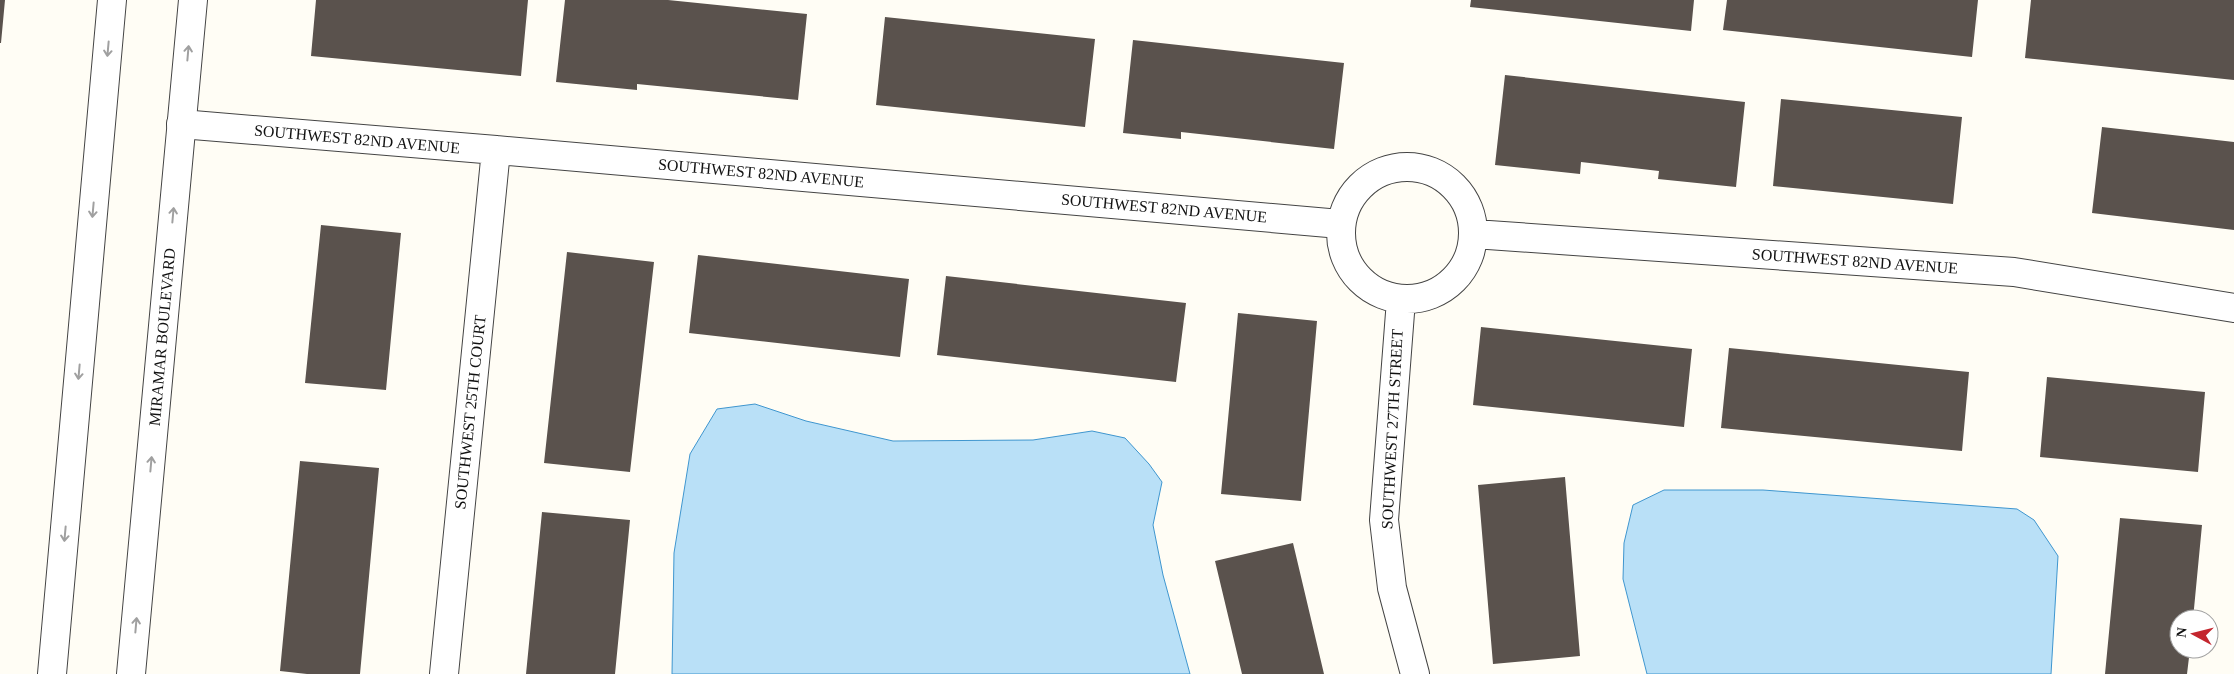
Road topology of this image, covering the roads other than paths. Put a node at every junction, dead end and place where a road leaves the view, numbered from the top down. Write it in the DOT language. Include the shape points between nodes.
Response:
graph roads {
  1 [pos="112,0"];
  2 [pos="193,0"];
  3 [pos="181,124"];
  4 [pos="496,150"];
  5 [pos="1340,224"];
  6 [pos="1474,234"];
  7 [pos="1401,300"];
  8 [pos="2234,308"];
  9 [pos="52,674"];
  10 [pos="132,674"];
  11 [pos="444,674"];
  12 [pos="1415,674"];
  1 -- 9 [label="street, one-way"];
  3 -- 2 [label="street, MIRAMAR BOULEVARD, one-way"];
  3 -- 4 [label="street, SOUTHWEST 82ND AVENUE"];
  10 -- 3 [label="street, MIRAMAR BOULEVARD, one-way"];
  4 -- 5 [label="street, SOUTHWEST 82ND AVENUE"];
  4 -- 11 [label="street, SOUTHWEST 25TH COURT"];
  5 -- 6 [label="street" via="1347,202 1361,184 1379,172 1401,166 1423,168 1444,176 1460,192 1470,212"];
  5 -- 7 [label="street" via="1346,259 1362,283 1380,294"];
  6 -- 7 [label="street" via="1469,256 1459,275 1442,290 1422,298"];
  6 -- 8 [label="street, SOUTHWEST 82ND AVENUE" via="2014,272"];
  7 -- 12 [label="street, SOUTHWEST 27TH STREET" via="1384,520 1392,588"];
}
